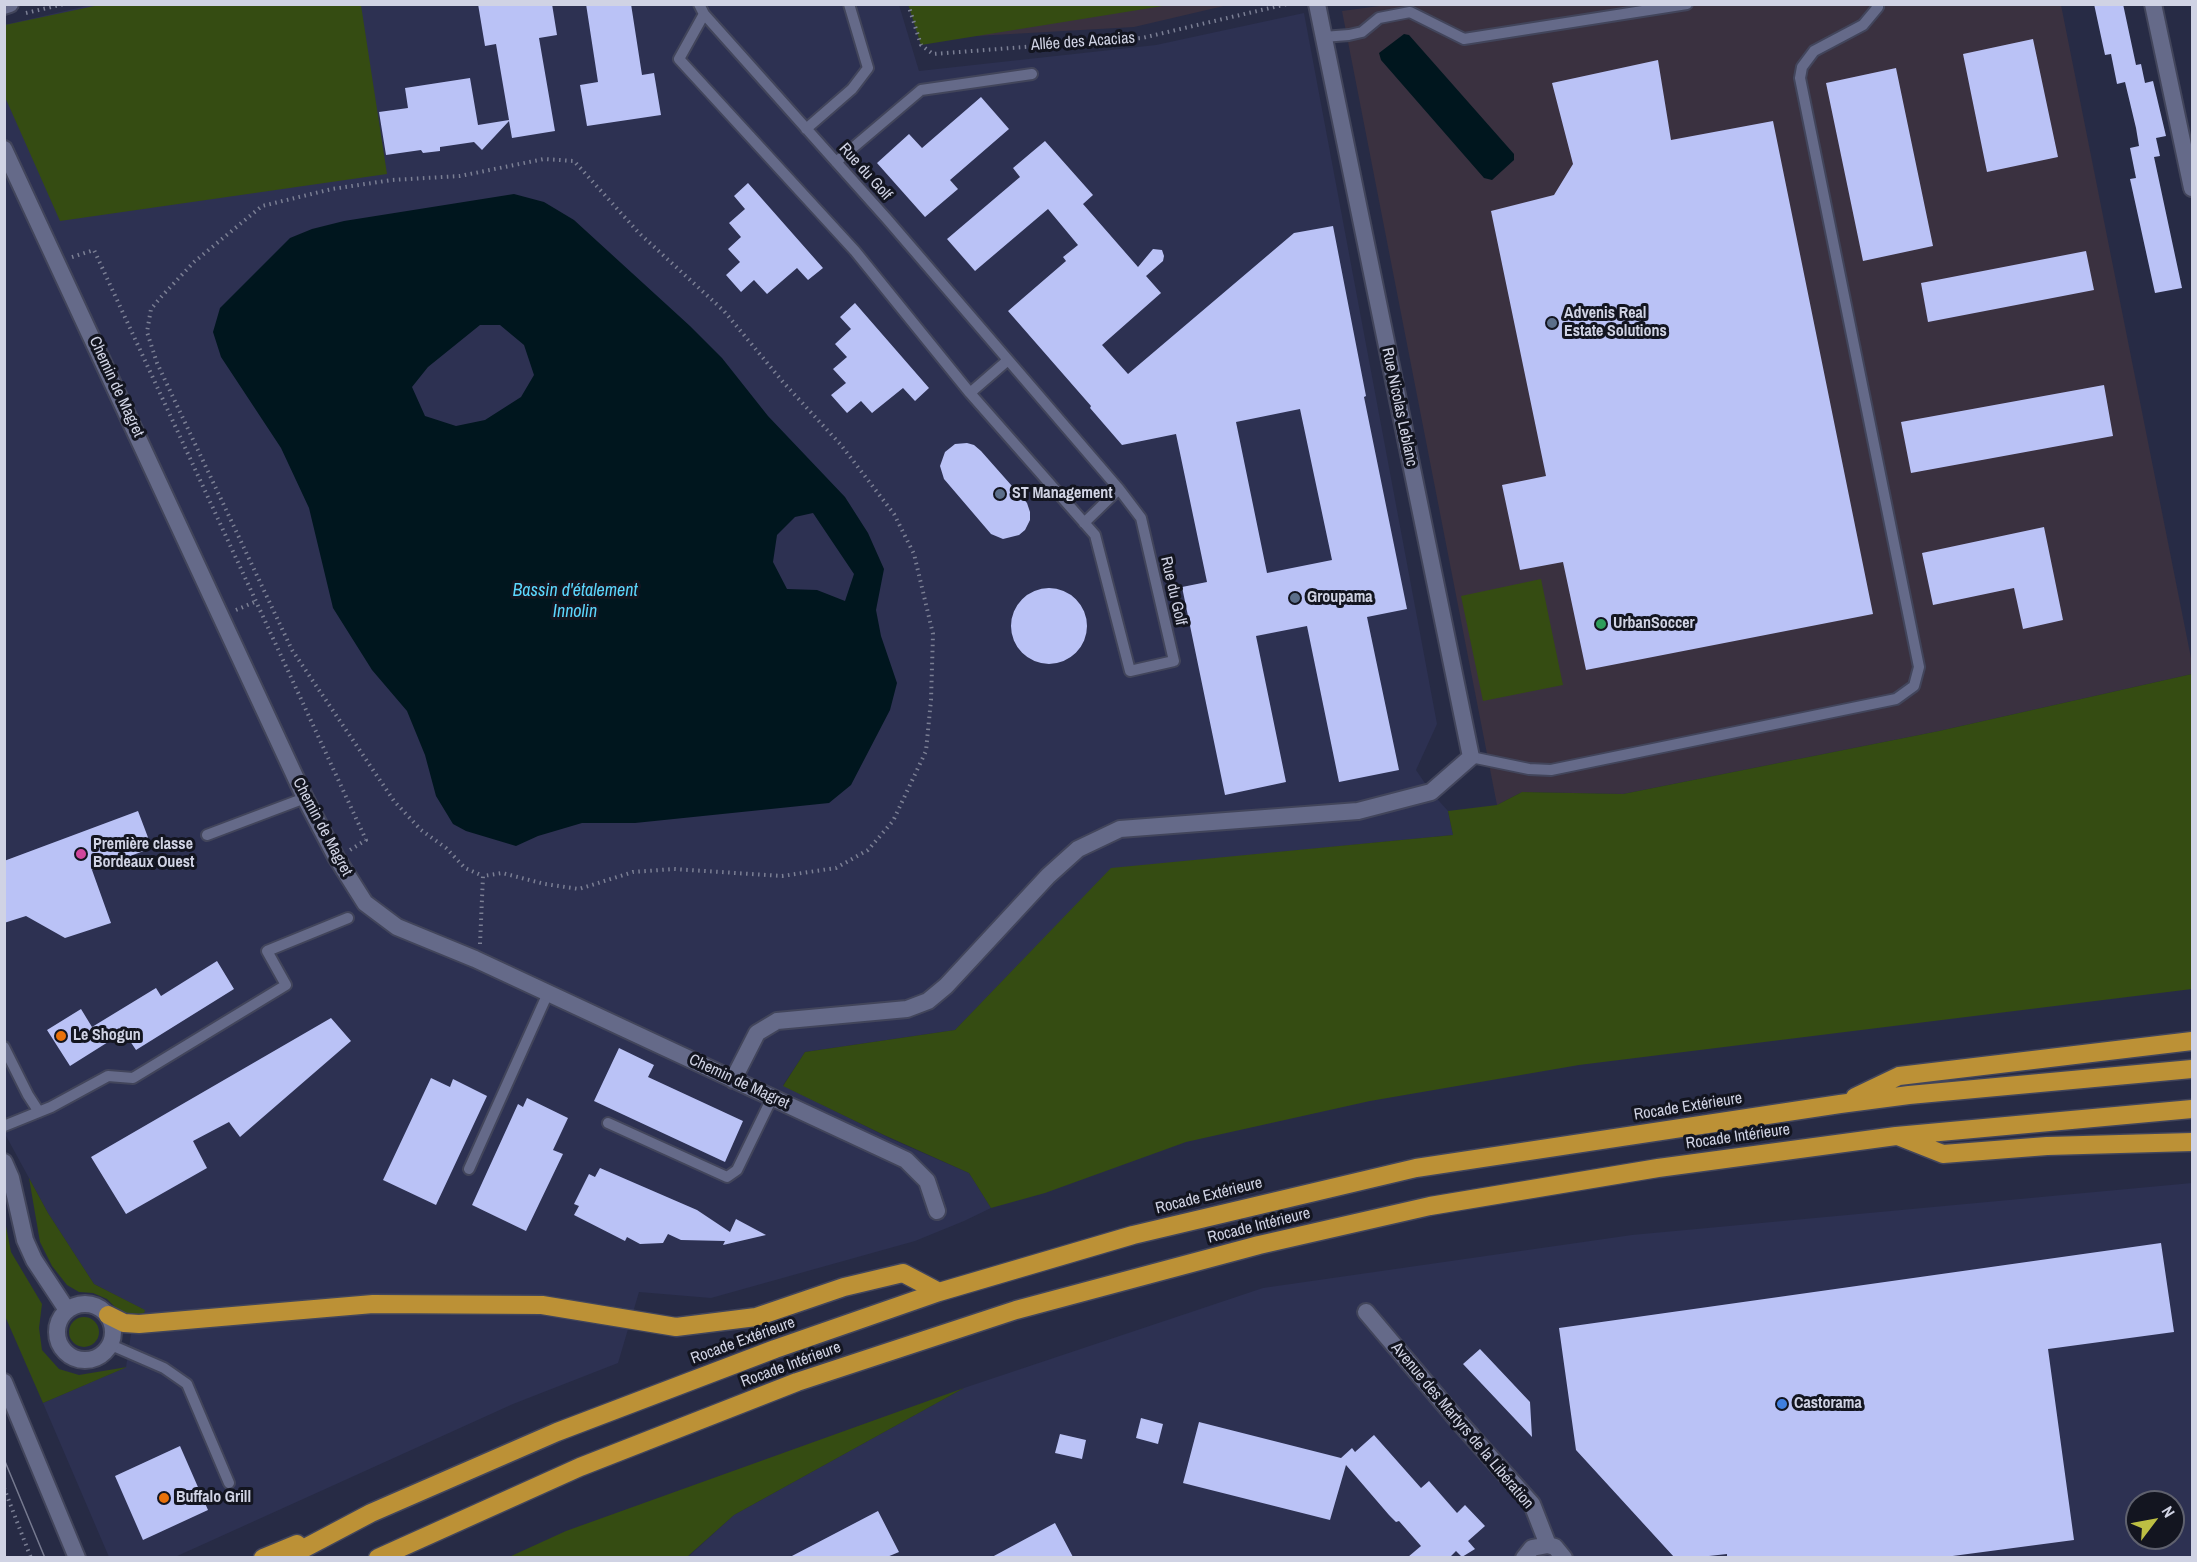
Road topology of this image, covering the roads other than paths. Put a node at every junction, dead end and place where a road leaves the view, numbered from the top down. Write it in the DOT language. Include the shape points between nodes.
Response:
graph roads {
  1 [pos="849,4"];
  2 [pos="1317,4"];
  3 [pos="1687,4"];
  4 [pos="1875,4"];
  5 [pos="2153,4"];
  6 [pos="4,6"];
  7 [pos="17,9"];
  8 [pos="701,9"];
  9 [pos="1323,37"];
  10 [pos="1032,74"];
  11 [pos="806,129"];
  12 [pos="4,149"];
  13 [pos="836,162"];
  14 [pos="2193,188"];
  15 [pos="1008,360"];
  16 [pos="970,393"];
  17 [pos="1119,489"];
  18 [pos="1084,523"];
  19 [pos="1471,757"];
  20 [pos="305,798"];
  21 [pos="207,835"];
  22 [pos="348,918"];
  23 [pos="548,993"];
  24 [pos="2193,1041"];
  25 [pos="4,1047"];
  26 [pos="2193,1069"];
  27 [pos="734,1080"];
  28 [pos="772,1098"];
  29 [pos="1840,1104"];
  30 [pos="2193,1109"];
  31 [pos="39,1112"];
  32 [pos="608,1123"];
  33 [pos="4,1126"];
  34 [pos="1896,1136"];
  35 [pos="2193,1143"];
  36 [pos="4,1162"];
  37 [pos="469,1169"];
  38 [pos="937,1211"];
  39 [pos="939,1292"];
  40 [pos="67,1310"];
  41 [pos="1366,1312"];
  42 [pos="108,1315"];
  43 [pos="111,1345"];
  44 [pos="4,1382"];
  45 [pos="229,1483"];
  46 [pos="371,1514"];
  47 [pos="1548,1545"];
  48 [pos="77,1557"];
  49 [pos="263,1557"];
  50 [pos="286,1557"];
  51 [pos="378,1557"];
  52 [pos="1524,1557"];
  53 [pos="1564,1557"];
  1 -- 11 [label="lane" via="868,68 852,89"];
  2 -- 9 [label="street, Rue Nicolas Leblanc"];
  3 -- 9 [label="lane" via="1464,39 1410,12 1379,18 1362,32"];
  4 -- 19 [label="lane" via="1878,7 1863,25 1814,51 1802,67 1800,78 1919,667 1914,686 1896,699 1551,770"];
  5 -- 14 [label="street"];
  6 -- 7 [label="street"];
  8 -- 11 [label="lane, Rue du Golf"];
  8 -- 16 [label="lane" via="679,59 855,251"];
  9 -- 19 [label="street, Rue Nicolas Leblanc"];
  10 -- 13 [label="lane" via="921,90"];
  11 -- 13 [label="lane, Rue du Golf"];
  12 -- 20 [label="street, Chemin de Magret"];
  13 -- 15 [label="lane, Rue du Golf"];
  15 -- 16 [label="lane"];
  15 -- 17 [label="lane, Rue du Golf"];
  16 -- 18 [label="lane"];
  17 -- 18 [label="lane"];
  17 -- 18 [label="lane, Rue du Golf" via="1141,518 1174,661 1130,671 1095,535"];
  19 -- 27 [label="street" via="1431,792 1358,811 1120,829 1078,849 928,1001 906,1009 777,1021 757,1033"];
  20 -- 21 [label="lane"];
  20 -- 23 [label="street, Chemin de Magret" via="365,903 397,927"];
  22 -- 31 [label="lane" via="267,951 286,985 133,1078 108,1076"];
  23 -- 27 [label="street, Chemin de Magret"];
  23 -- 37 [label="lane"];
  24 -- 29 [label="highway" via="1899,1076"];
  25 -- 31 [label="lane"];
  26 -- 29 [label="highway, Rocade Extérieure"];
  27 -- 28 [label="street, Chemin de Magret"];
  28 -- 32 [label="lane" via="737,1170 727,1177"];
  28 -- 38 [label="street, Chemin de Magret" via="906,1160 927,1181"];
  29 -- 39 [label="highway, Rocade Extérieure" via="1416,1168 1132,1235"];
  30 -- 34 [label="highway, Rocade Intérieure"];
  31 -- 33 [label="lane"];
  34 -- 35 [label="highway" via="1942,1154 2047,1146"];
  34 -- 51 [label="highway, Rocade Intérieure" via="1658,1168 1430,1206 1259,1245 1016,1310 797,1382 580,1467"];
  36 -- 40 [label="street" via="25,1240"];
  39 -- 42 [label="highway" via="903,1273 844,1287 756,1317 676,1327 542,1305 373,1304 139,1324 124,1323"];
  39 -- 46 [label="highway, Rocade Extérieure" via="557,1432"];
  40 -- 42 [label="street" via="84,1303"];
  40 -- 43 [label="street" via="56,1335 71,1357 89,1360"];
  41 -- 47 [label="street, Avenue des Martyrs de la Libération" via="1532,1504"];
  42 -- 43 [label="street" via="114,1329"];
  43 -- 45 [label="lane" via="164,1368 187,1384"];
  44 -- 48 [label="street"];
  46 -- 49 [label="highway"];
  46 -- 50 [label="highway, Rocade Extérieure"];
  47 -- 52 [label="street" via="1532,1548"];
  47 -- 53 [label="street"];
}
